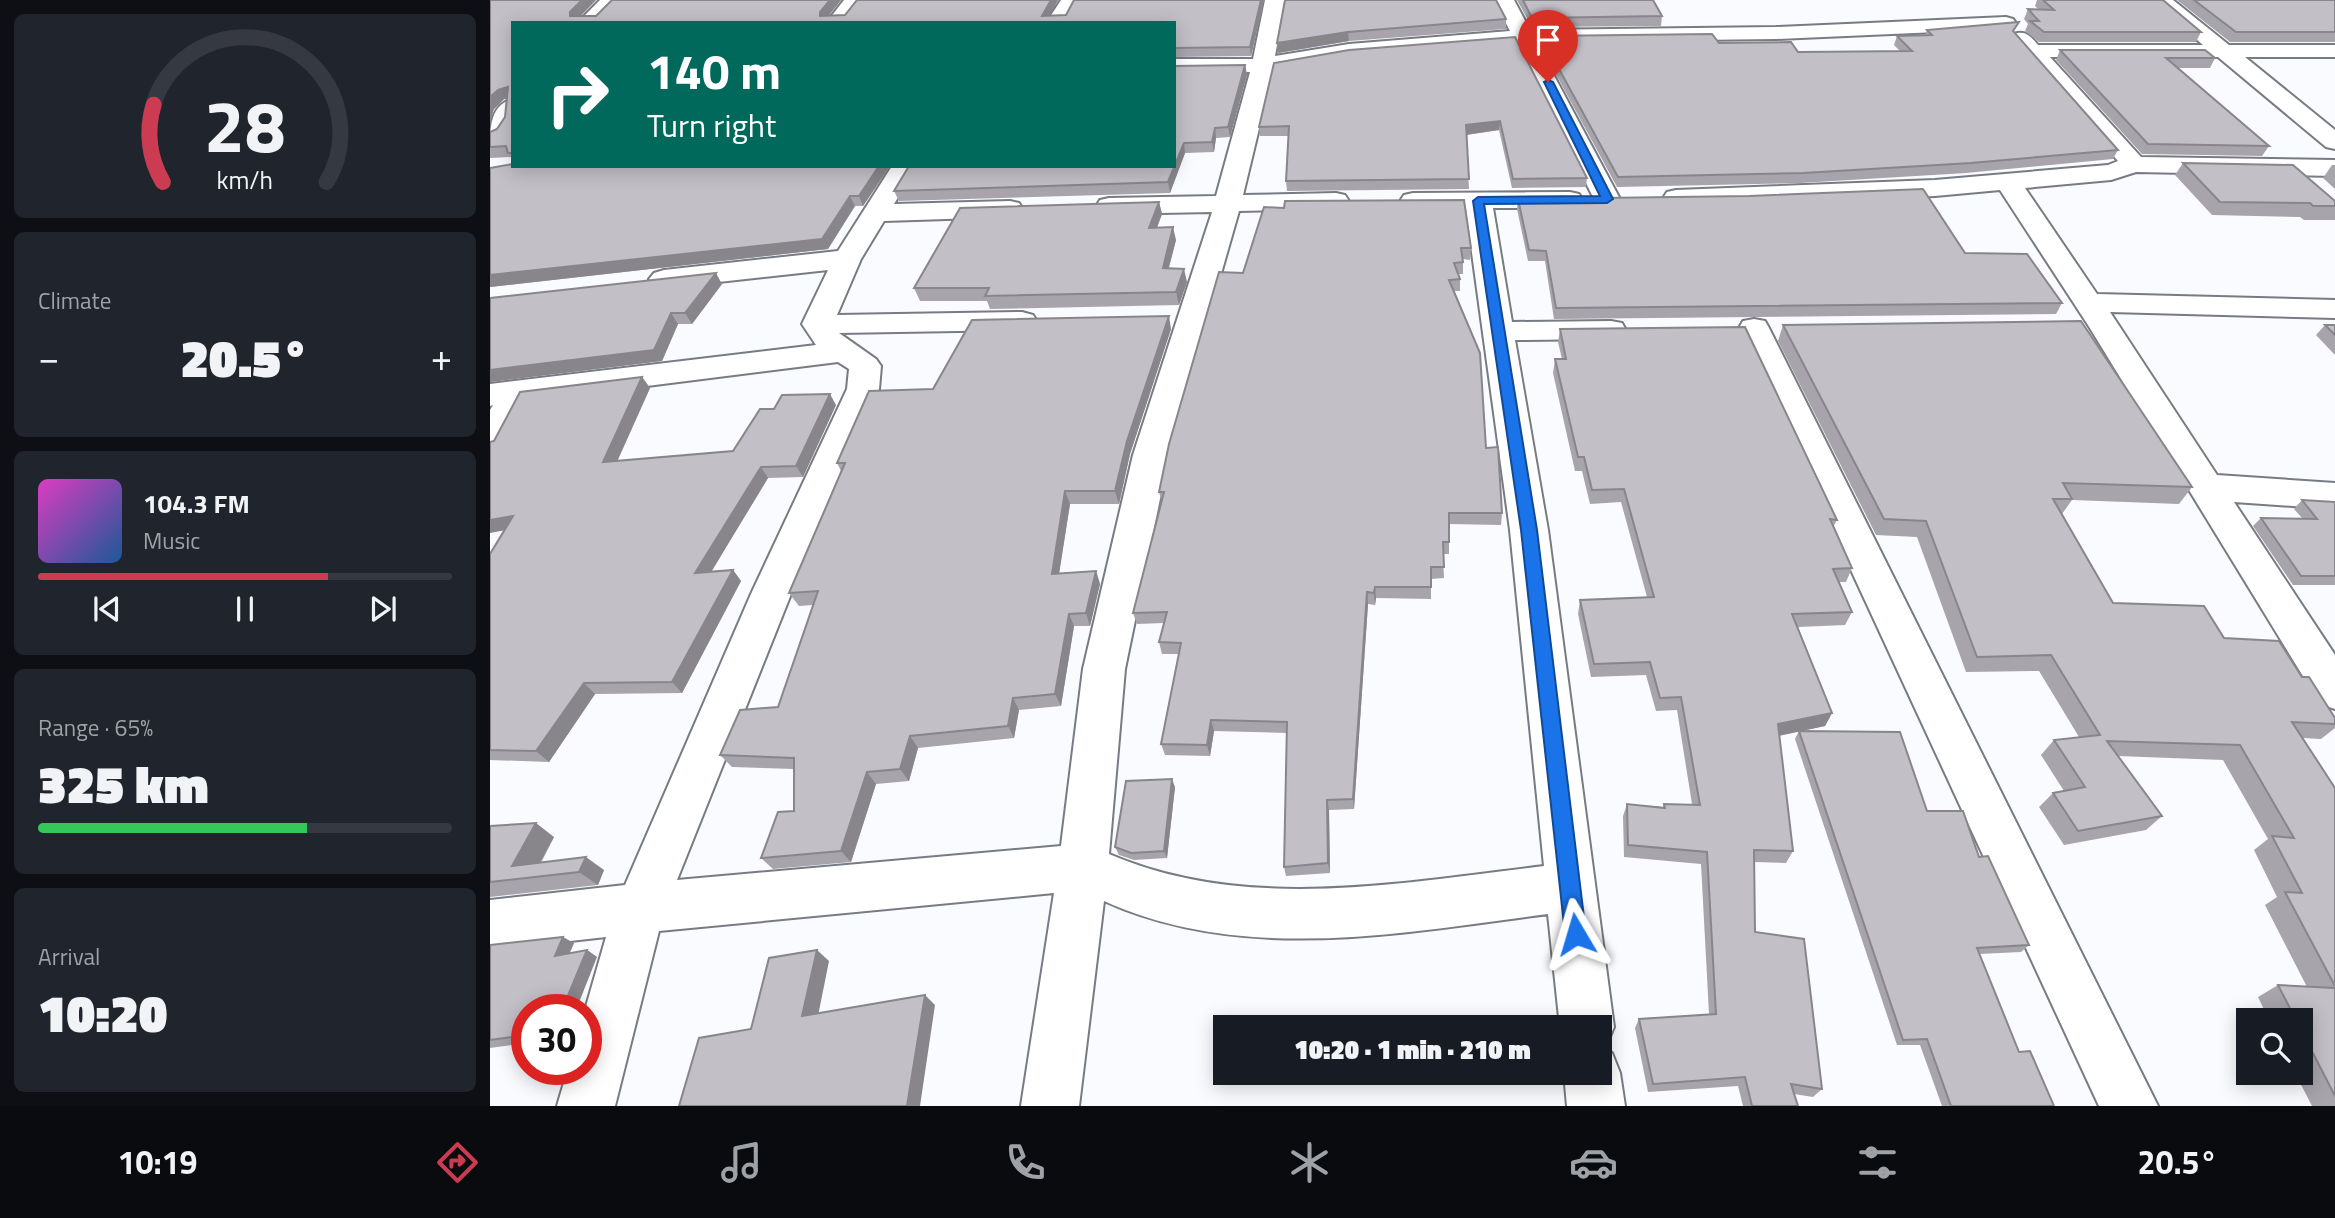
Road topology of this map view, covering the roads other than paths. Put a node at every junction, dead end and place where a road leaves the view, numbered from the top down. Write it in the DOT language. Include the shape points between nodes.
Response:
graph roads {
  1 [pos="612,0"];
  2 [pos="854,0"];
  3 [pos="1071,0"];
  4 [pos="1275,0"];
  5 [pos="1504,0"];
  6 [pos="1982,0"];
  7 [pos="2161,0"];
  8 [pos="589,21"];
  9 [pos="838,21"];
  10 [pos="1057,21"];
  11 [pos="2006,23"];
  12 [pos="1525,36"];
  13 [pos="2225,50"];
  14 [pos="2033,51"];
  15 [pos="2335,51"];
  16 [pos="1263,65"];
  17 [pos="1176,66"];
  18 [pos="511,109"];
  19 [pos="490,136"];
  20 [pos="2335,142"];
  21 [pos="2134,164"];
  22 [pos="2291,167"];
  23 [pos="904,168"];
  24 [pos="2335,168"];
  25 [pos="2008,182"];
  26 [pos="2317,190"];
  27 [pos="1629,199"];
  28 [pos="1367,201"];
  29 [pos="1395,201"];
  30 [pos="1478,201"];
  31 [pos="1228,202"];
  32 [pos="1079,206"];
  33 [pos="1039,208"];
  34 [pos="876,213"];
  35 [pos="847,259"];
  36 [pos="641,281"];
  37 [pos="2335,309"];
  38 [pos="2089,318"];
  39 [pos="1053,320"];
  40 [pos="1754,328"];
  41 [pos="1633,329"];
  42 [pos="1500,331"];
  43 [pos="831,338"];
  44 [pos="503,394"];
  45 [pos="490,443"];
  46 [pos="2206,487"];
  47 [pos="2335,496"];
  48 [pos="2335,691"];
  49 [pos="1083,867"];
  50 [pos="1570,887"];
  51 [pos="640,908"];
  52 [pos="490,925"];
  53 [pos="1586,1015"];
  54 [pos="1593,1085"];
  55 [pos="586,1106"];
  56 [pos="1051,1106"];
  57 [pos="1596,1106"];
  58 [pos="2129,1106"];
  1 -- 8 [label="street"];
  2 -- 9 [label="street"];
  3 -- 10 [label="street"];
  4 -- 16 [label="street"];
  5 -- 12 [label="street"];
  6 -- 11 [label="street"];
  7 -- 13 [label="street"];
  11 -- 12 [label="street" via="1776,33"];
  11 -- 14 [label="street"];
  12 -- 16 [label="street" via="1349,50"];
  12 -- 27 [label="street"];
  13 -- 14 [label="street"];
  13 -- 15 [label="street"];
  13 -- 20 [label="street"];
  14 -- 21 [label="street"];
  16 -- 17 [label="street"];
  16 -- 31 [label="street"];
  18 -- 19 [label="street"];
  21 -- 22 [label="street"];
  21 -- 25 [label="street" via="2111,172"];
  22 -- 24 [label="street"];
  22 -- 26 [label="street"];
  23 -- 34 [label="street"];
  25 -- 27 [label="street"];
  25 -- 38 [label="street"];
  27 -- 30 [label="street"];
  28 -- 31 [label="street"];
  29 -- 30 [label="street"];
  30 -- 42 [label="street"];
  31 -- 32 [label="street"];
  31 -- 49 [label="street" via="1178,318 1104,669"];
  33 -- 34 [label="street"];
  34 -- 35 [label="street"];
  35 -- 36 [label="street"];
  35 -- 43 [label="street"];
  37 -- 38 [label="street"];
  38 -- 46 [label="street"];
  39 -- 43 [label="street"];
  40 -- 58 [label="street"];
  41 -- 42 [label="street"];
  42 -- 50 [label="street" via="1529,530"];
  43 -- 44 [label="street"];
  43 -- 51 [label="street" via="865,366 863,388"];
  44 -- 45 [label="street"];
  46 -- 47 [label="street"];
  46 -- 48 [label="street"];
  49 -- 50 [label="street" via="1144,894 1240,913 1370,912"];
  49 -- 51 [label="street"];
  49 -- 56 [label="street"];
  50 -- 53 [label="street"];
  51 -- 52 [label="street"];
  51 -- 55 [label="street"];
  54 -- 57 [label="street"];
}
